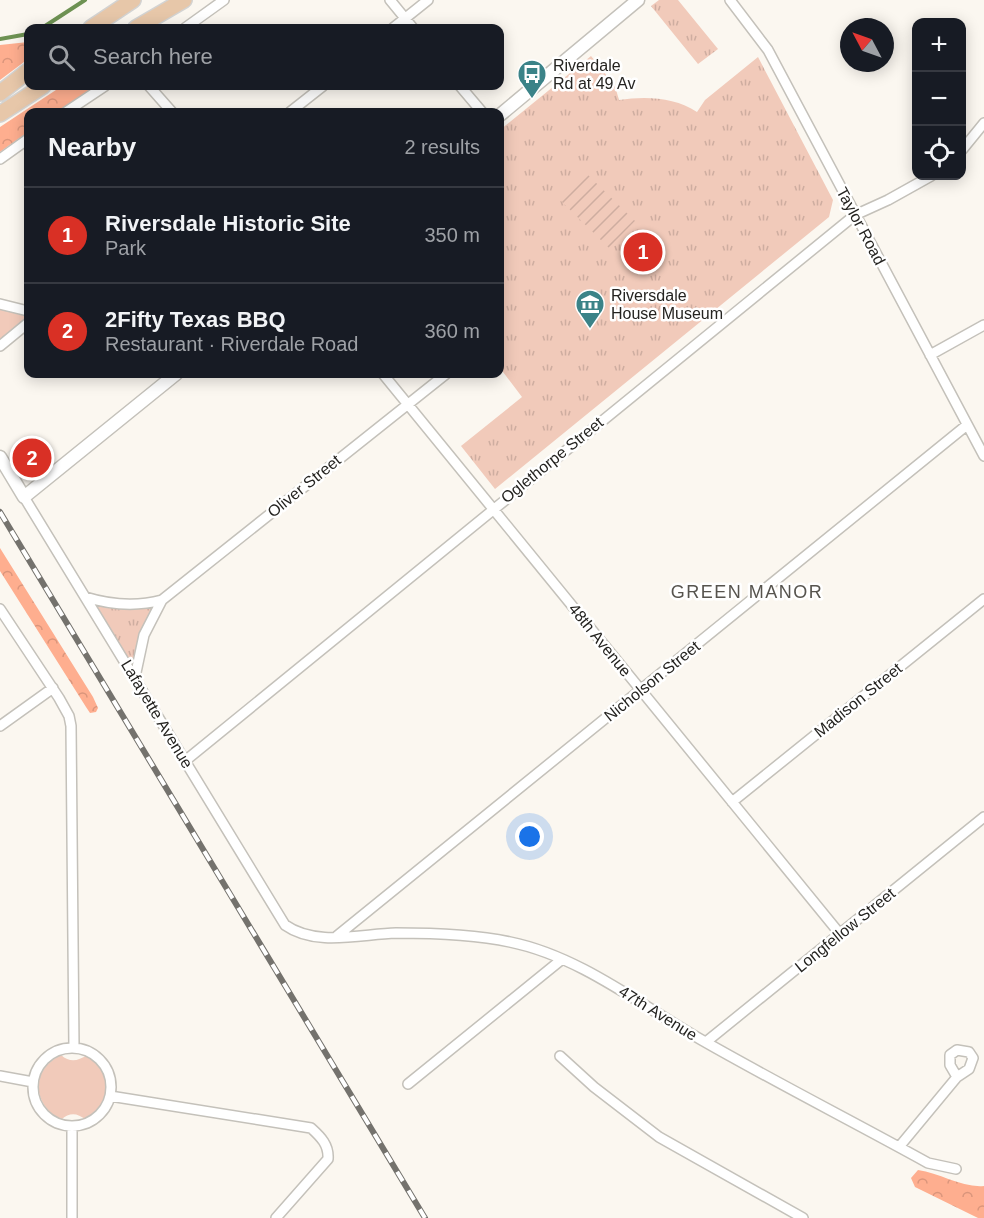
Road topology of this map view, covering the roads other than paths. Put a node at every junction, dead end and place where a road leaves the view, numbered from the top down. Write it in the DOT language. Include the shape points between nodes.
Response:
graph roads {
  1 [pos="133,0"];
  2 [pos="174,0"];
  3 [pos="184,0"];
  4 [pos="224,0"];
  5 [pos="390,0"];
  6 [pos="428,0"];
  7 [pos="638,0"];
  8 [pos="730,0"];
  9 [pos="405,19"];
  10 [pos="150,20"];
  11 [pos="97,24"];
  12 [pos="143,24"];
  13 [pos="191,24"];
  14 [pos="398,24"];
  15 [pos="409,24"];
  16 [pos="24,74"];
  17 [pos="37,90"];
  18 [pos="99,90"];
  19 [pos="153,90"];
  20 [pos="318,90"];
  21 [pos="463,90"];
  22 [pos="0,93"];
  23 [pos="72,108"];
  24 [pos="169,108"];
  25 [pos="295,108"];
  26 [pos="479,108"];
  27 [pos="504,112"];
  28 [pos="0,114"];
  29 [pos="984,123"];
  30 [pos="24,142"];
  31 [pos="966,145"];
  32 [pos="0,159"];
  33 [pos="924,180"];
  34 [pos="855,215"];
  35 [pos="0,304"];
  36 [pos="24,309"];
  37 [pos="984,325"];
  38 [pos="24,326"];
  39 [pos="0,346"];
  40 [pos="930,355"];
  41 [pos="171,378"];
  42 [pos="386,378"];
  43 [pos="441,378"];
  44 [pos="407,403"];
  45 [pos="967,425"];
  46 [pos="984,456"];
  47 [pos="0,457"];
  48 [pos="24,497"];
  49 [pos="493,508"];
  50 [pos="85,597"];
  51 [pos="984,599"];
  52 [pos="162,600"];
  53 [pos="0,609"];
  54 [pos="135,677"];
  55 [pos="52,688"];
  56 [pos="640,690"];
  57 [pos="0,726"];
  58 [pos="185,761"];
  59 [pos="732,802"];
  60 [pos="984,817"];
  61 [pos="840,934"];
  62 [pos="337,936"];
  63 [pos="561,960"];
  64 [pos="706,1042"];
  65 [pos="74,1048"];
  66 [pos="560,1056"];
  67 [pos="0,1076"];
  68 [pos="957,1077"];
  69 [pos="33,1082"];
  70 [pos="408,1084"];
  71 [pos="110,1096"];
  72 [pos="72,1127"];
  73 [pos="899,1147"];
  74 [pos="956,1169"];
  75 [pos="72,1218"];
  76 [pos="276,1218"];
  77 [pos="803,1218"];
  1 -- 11 [label="main road"];
  2 -- 10 [label="main road"];
  3 -- 10 [label="main road"];
  4 -- 13 [label="street"];
  5 -- 9 [label="street"];
  6 -- 9 [label="street"];
  7 -- 27 [label="street"];
  8 -- 34 [label="street, Taylor Road" via="768,50"];
  9 -- 14 [label="street"];
  9 -- 15 [label="street"];
  10 -- 12 [label="main road"];
  16 -- 22 [label="main road"];
  17 -- 28 [label="main road"];
  18 -- 23 [label="street"];
  19 -- 24 [label="street"];
  20 -- 25 [label="street"];
  21 -- 26 [label="street"];
  29 -- 31 [label="street"];
  30 -- 32 [label="street"];
  33 -- 34 [label="street, Oglethorpe Street"];
  34 -- 40 [label="street, Taylor Road"];
  34 -- 49 [label="street, Oglethorpe Street"];
  35 -- 36 [label="street"];
  37 -- 40 [label="street"];
  38 -- 39 [label="street"];
  40 -- 45 [label="street, Taylor Road"];
  41 -- 48 [label="street"];
  42 -- 44 [label="street, 48th Avenue"];
  43 -- 44 [label="street, Oliver Street"];
  44 -- 49 [label="street, 48th Avenue"];
  44 -- 52 [label="street, Oliver Street"];
  45 -- 46 [label="street, Taylor Road"];
  45 -- 56 [label="street, Nicholson Street"];
  47 -- 48 [label="street, Lafayette Avenue"];
  48 -- 50 [label="street, Lafayette Avenue"];
  49 -- 56 [label="street, 48th Avenue"];
  49 -- 58 [label="street, Oglethorpe Street"];
  50 -- 52 [label="street, Oliver Street" via="126,605"];
  50 -- 54 [label="street, Lafayette Avenue"];
  51 -- 59 [label="street, Madison Street"];
  52 -- 54 [label="street, Oliver Street" via="144,635"];
  53 -- 55 [label="street"];
  54 -- 58 [label="street, Lafayette Avenue"];
  55 -- 57 [label="street"];
  55 -- 65 [label="street" via="69,716 72,761"];
  56 -- 59 [label="street, 48th Avenue"];
  56 -- 62 [label="street, Nicholson Street"];
  58 -- 62 [label="street, Lafayette Avenue" via="285,925 311,936"];
  59 -- 61 [label="street, 48th Avenue"];
  60 -- 61 [label="street, Longfellow Street"];
  61 -- 64 [label="street, Longfellow Street"];
  62 -- 63 [label="street, 47th Avenue" via="397,933 487,938 526,946"];
  63 -- 64 [label="street, 47th Avenue" via="606,981"];
  63 -- 70 [label="street"];
  64 -- 73 [label="street, 47th Avenue"];
  65 -- 69 [label="street" via="50,1055 38,1067"];
  65 -- 71 [label="street" via="89,1052 103,1063 111,1081"];
  66 -- 77 [label="street" via="659,1137"];
  67 -- 69 [label="street"];
  68 -- 73 [label="street"];
  69 -- 72 [label="street" via="32,1093 41,1113 52,1122"];
  71 -- 72 [label="street" via="97,1118"];
  71 -- 76 [label="street" via="306,1126 321,1137 329,1157"];
  72 -- 75 [label="street"];
  73 -- 74 [label="street, 47th Avenue" via="928,1163"];
}
